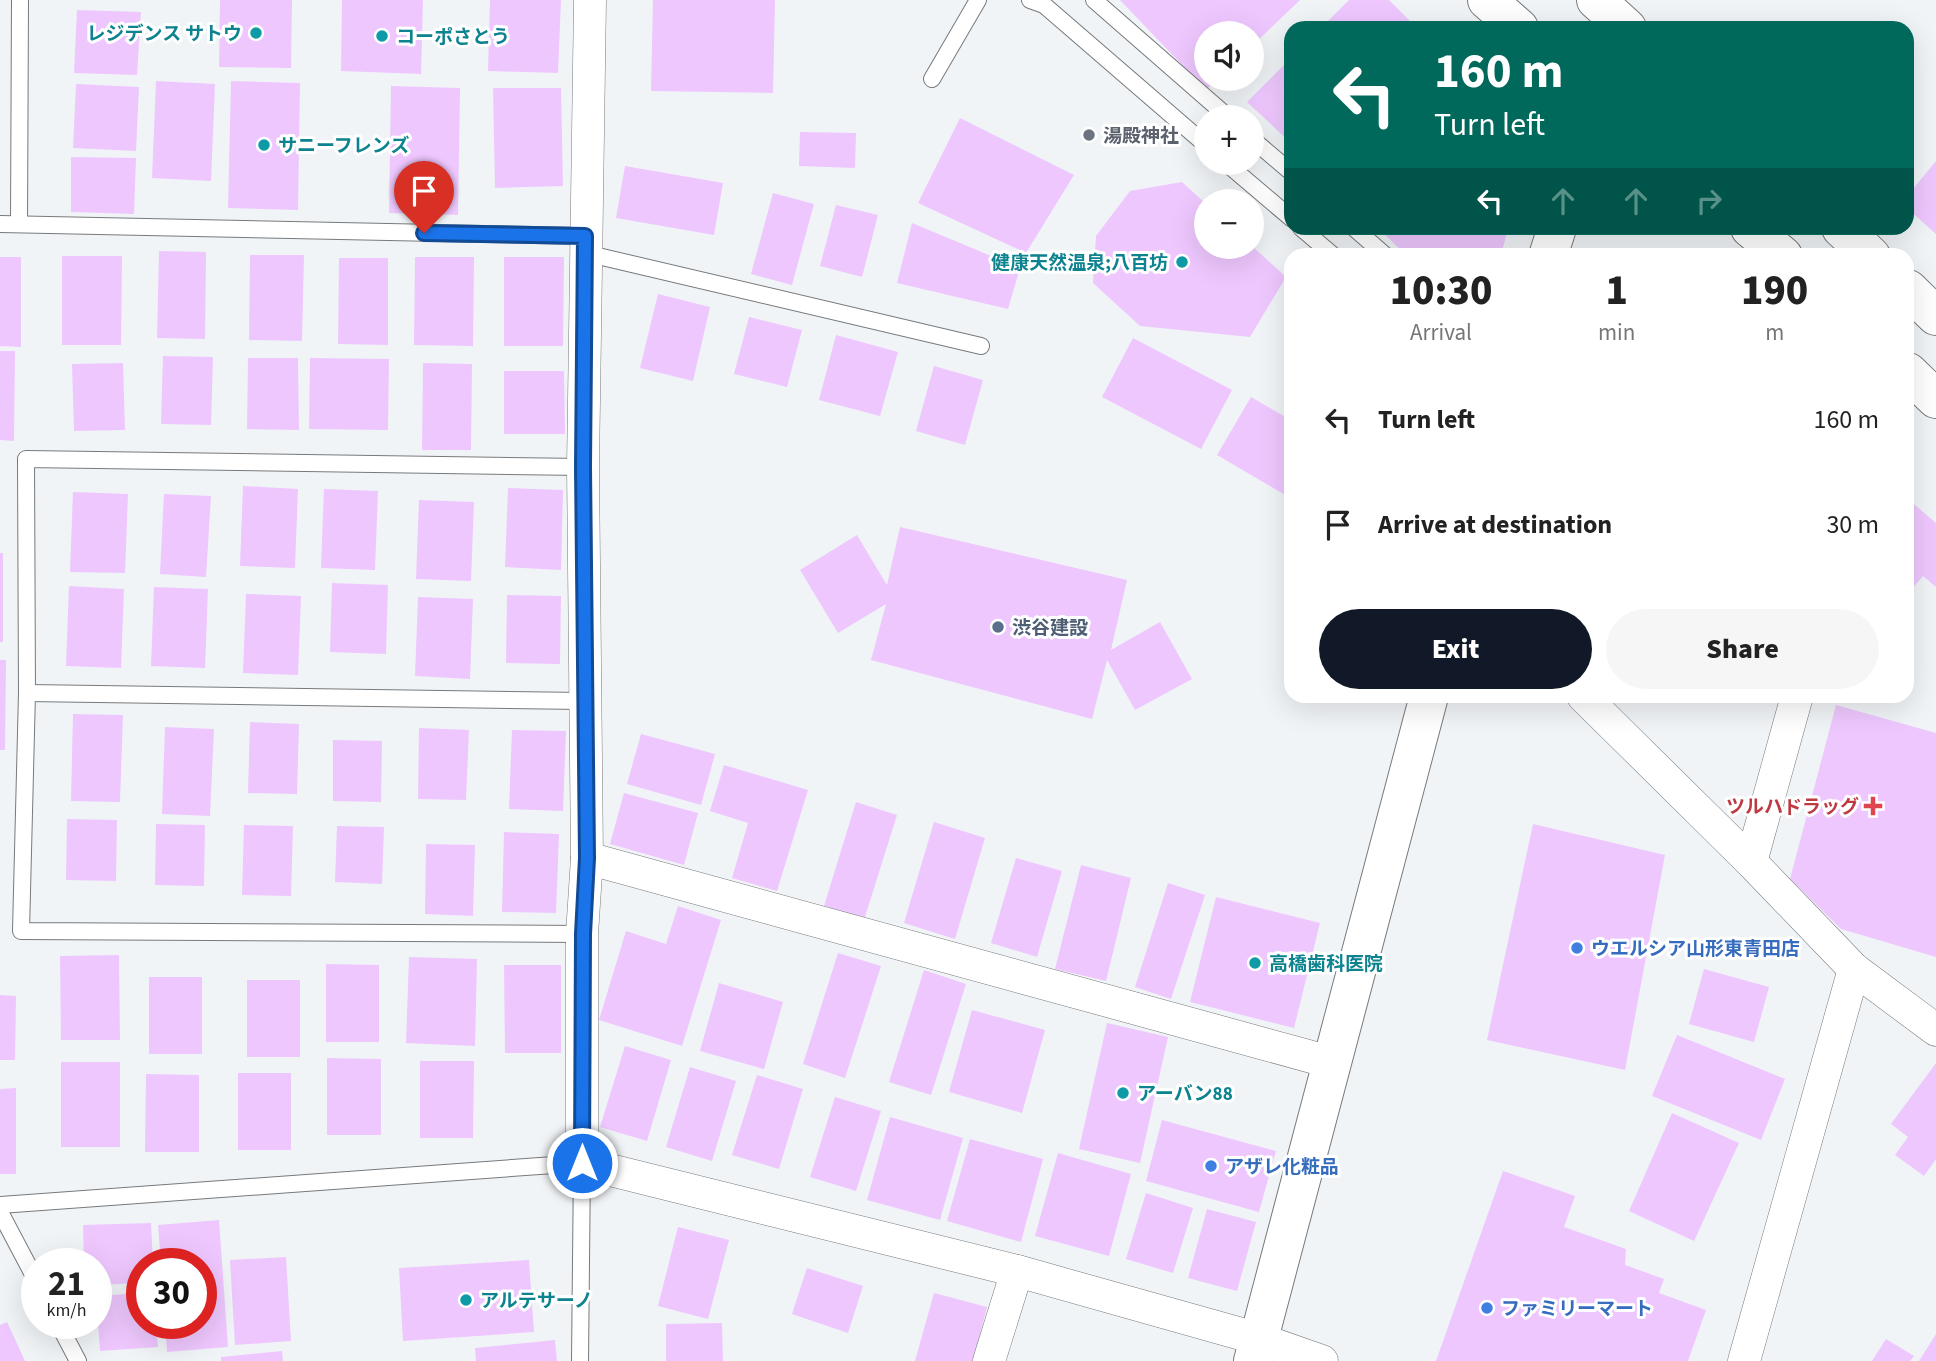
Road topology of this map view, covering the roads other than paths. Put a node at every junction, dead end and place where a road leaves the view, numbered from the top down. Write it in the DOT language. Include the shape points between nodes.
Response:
graph roads {
  1 [pos="20,0"];
  2 [pos="590,0"];
  3 [pos="978,0"];
  4 [pos="1030,0"];
  5 [pos="1094,0"];
  6 [pos="1487,0"];
  7 [pos="1512,21"];
  8 [pos="932,79"];
  9 [pos="1214,105"];
  10 [pos="1194,135"];
  11 [pos="1264,149"];
  12 [pos="1284,166"];
  13 [pos="1240,175"];
  14 [pos="1284,212"];
  15 [pos="0,224"];
  16 [pos="19,224"];
  17 [pos="1309,235"];
  18 [pos="1362,235"];
  19 [pos="1758,235"];
  20 [pos="1848,235"];
  21 [pos="585,245"];
  22 [pos="1325,248"];
  23 [pos="1377,248"];
  24 [pos="1774,248"];
  25 [pos="1862,248"];
  26 [pos="1914,295"];
  27 [pos="1936,316"];
  28 [pos="981,346"];
  29 [pos="1914,378"];
  30 [pos="1936,399"];
  31 [pos="583,467"];
  32 [pos="27,693"];
  33 [pos="584,701"];
  34 [pos="1427,703"];
  35 [pos="1590,703"];
  36 [pos="1795,703"];
  37 [pos="587,858"];
  38 [pos="1751,862"];
  39 [pos="583,934"];
  40 [pos="1854,969"];
  41 [pos="1936,1030"];
  42 [pos="1330,1062"];
  43 [pos="582,1163"];
  44 [pos="0,1205"];
  45 [pos="0,1212"];
  46 [pos="21,1252"];
  47 [pos="1017,1271"];
  48 [pos="66,1339"];
  49 [pos="1256,1350"];
  50 [pos="78,1361"];
  51 [pos="580,1361"];
  52 [pos="989,1361"];
  53 [pos="1322,1361"];
  54 [pos="1744,1361"];
  1 -- 16 [label="lane"];
  2 -- 21 [label="street"];
  3 -- 8 [label="lane"];
  4 -- 10 [label="lane" via="1044,5"];
  5 -- 9 [label="lane"];
  6 -- 7 [label="main road"];
  11 -- 12 [label="lane"];
  13 -- 14 [label="lane"];
  15 -- 16 [label="lane"];
  16 -- 21 [label="lane"];
  17 -- 22 [label="lane"];
  18 -- 23 [label="lane"];
  19 -- 24 [label="main road"];
  20 -- 25 [label="main road"];
  21 -- 28 [label="lane"];
  21 -- 31 [label="street"];
  26 -- 27 [label="main road"];
  29 -- 30 [label="main road"];
  31 -- 32 [label="lane" via="26,459"];
  31 -- 33 [label="street"];
  32 -- 33 [label="lane"];
  32 -- 39 [label="lane" via="21,931"];
  33 -- 37 [label="street"];
  34 -- 42 [label="main road"];
  35 -- 38 [label="street"];
  36 -- 38 [label="street"];
  37 -- 39 [label="street"];
  37 -- 42 [label="street"];
  38 -- 40 [label="street"];
  39 -- 43 [label="street"];
  40 -- 41 [label="street"];
  40 -- 54 [label="street"];
  42 -- 49 [label="main road"];
  43 -- 44 [label="lane"];
  43 -- 47 [label="street"];
  43 -- 51 [label="lane"];
  45 -- 46 [label="lane"];
  47 -- 49 [label="street"];
  47 -- 52 [label="street"];
  48 -- 50 [label="lane"];
  49 -- 53 [label="street"];
}
